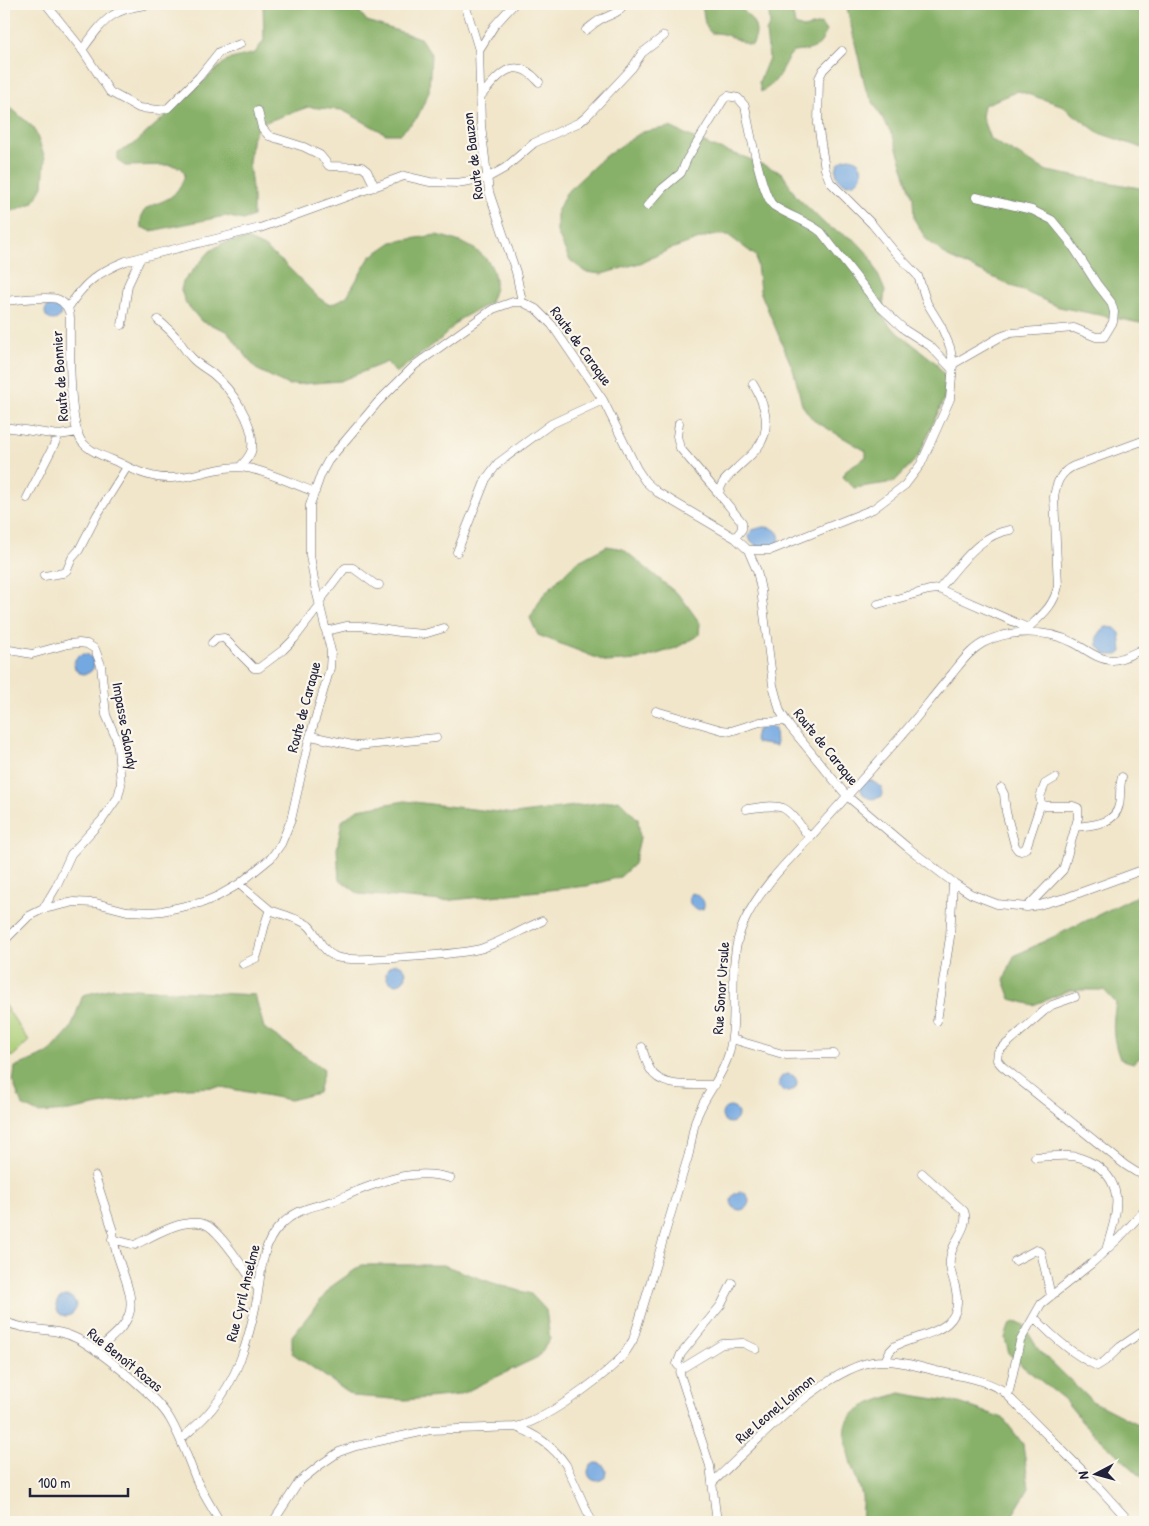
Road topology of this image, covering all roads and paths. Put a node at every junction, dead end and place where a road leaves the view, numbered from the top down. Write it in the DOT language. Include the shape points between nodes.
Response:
graph roads {
  1 [pos="46,4"];
  2 [pos="155,4"];
  3 [pos="465,4"];
  4 [pos="514,4"];
  5 [pos="624,4"];
  6 [pos="586,30"];
  7 [pos="664,36"];
  8 [pos="240,44"];
  9 [pos="82,50"];
  10 [pos="479,50"];
  11 [pos="842,52"];
  12 [pos="540,82"];
  13 [pos="480,97"];
  14 [pos="258,111"];
  15 [pos="487,178"];
  16 [pos="375,187"];
  17 [pos="976,197"];
  18 [pos="647,206"];
  19 [pos="141,257"];
  20 [pos="4,301"];
  21 [pos="522,302"];
  22 [pos="68,308"];
  23 [pos="158,320"];
  24 [pos="122,325"];
  25 [pos="952,366"];
  26 [pos="754,384"];
  27 [pos="603,400"];
  28 [pos="679,423"];
  29 [pos="4,427"];
  30 [pos="78,432"];
  31 [pos="59,434"];
  32 [pos="1145,440"];
  33 [pos="127,467"];
  34 [pos="240,467"];
  35 [pos="315,492"];
  36 [pos="719,494"];
  37 [pos="27,498"];
  38 [pos="1010,530"];
  39 [pos="735,538"];
  40 [pos="748,550"];
  41 [pos="457,552"];
  42 [pos="44,576"];
  43 [pos="379,585"];
  44 [pos="940,590"];
  45 [pos="319,604"];
  46 [pos="878,604"];
  47 [pos="444,628"];
  48 [pos="326,631"];
  49 [pos="1028,631"];
  50 [pos="212,643"];
  51 [pos="4,649"];
  52 [pos="1145,650"];
  53 [pos="656,710"];
  54 [pos="785,721"];
  55 [pos="311,736"];
  56 [pos="436,738"];
  57 [pos="1122,777"];
  58 [pos="1055,778"];
  59 [pos="1001,788"];
  60 [pos="847,796"];
  61 [pos="1041,803"];
  62 [pos="746,809"];
  63 [pos="1075,827"];
  64 [pos="810,838"];
  65 [pos="1145,868"];
  66 [pos="952,882"];
  67 [pos="239,884"];
  68 [pos="1027,907"];
  69 [pos="43,909"];
  70 [pos="270,910"];
  71 [pos="542,920"];
  72 [pos="4,926"];
  73 [pos="11,933"];
  74 [pos="4,941"];
  75 [pos="243,964"];
  76 [pos="1075,997"];
  77 [pos="937,1020"];
  78 [pos="732,1038"];
  79 [pos="642,1047"];
  80 [pos="834,1054"];
  81 [pos="715,1085"];
  82 [pos="1035,1158"];
  83 [pos="922,1173"];
  84 [pos="1145,1175"];
  85 [pos="94,1176"];
  86 [pos="450,1178"];
  87 [pos="1145,1210"];
  88 [pos="112,1239"];
  89 [pos="1105,1251"];
  90 [pos="1015,1261"];
  91 [pos="732,1283"];
  92 [pos="258,1289"];
  93 [pos="1051,1296"];
  94 [pos="1034,1316"];
  95 [pos="4,1321"];
  96 [pos="1145,1330"];
  97 [pos="756,1349"];
  98 [pos="96,1351"];
  99 [pos="885,1361"];
  100 [pos="681,1369"];
  101 [pos="1008,1396"];
  102 [pos="515,1427"];
  103 [pos="180,1439"];
  104 [pos="712,1482"];
  105 [pos="220,1522"];
  106 [pos="273,1522"];
  107 [pos="592,1522"];
  108 [pos="717,1522"];
  109 [pos="1130,1522"];
  1 -- 9 [label="street"];
  2 -- 9 [label="street" via="114,13 102,22"];
  3 -- 10 [label="street, Route de Bauzon"];
  4 -- 10 [label="street" via="494,26"];
  5 -- 6 [label="street" via="615,14 602,18"];
  7 -- 15 [label="street" via="642,53 632,68 580,122 534,143"];
  8 -- 9 [label="street" via="219,52 185,92 168,108 160,110 139,108 114,96"];
  10 -- 13 [label="street, Route de Bauzon"];
  11 -- 25 [label="street" via="823,70 820,78 818,124 824,169 830,182 918,276 927,303 950,347"];
  12 -- 13 [label="street" via="530,71 516,68 506,71"];
  13 -- 15 [label="street, Route de Bauzon"];
  14 -- 16 [label="street" via="262,128 269,136 320,154 329,166 362,167"];
  15 -- 16 [label="street" via="457,184 404,176"];
  15 -- 21 [label="street, Route de Bauzon" via="492,205 516,272"];
  16 -- 19 [label="street" via="260,228"];
  17 -- 25 [label="street" via="1032,210 1052,220 1111,302 1114,312 1104,337 1074,328 1011,333"];
  18 -- 25 [label="street" via="681,173 724,99 728,96 738,98 745,106 763,186 772,205 821,232 879,306"];
  19 -- 22 [label="street" via="100,273 79,291"];
  19 -- 24 [label="street" via="128,285"];
  20 -- 22 [label="street, Route de Bonnier" via="53,298"];
  21 -- 27 [label="street, Route de Caraque" via="536,309 552,324"];
  21 -- 35 [label="street, Route de Caraque" via="493,309 415,365 378,402 328,461"];
  22 -- 30 [label="street, Route de Bonnier" via="71,385"];
  23 -- 34 [label="street" via="194,360 224,384 246,419 252,448 250,456"];
  25 -- 40 [label="street" via="950,399 921,464 905,485 873,509 838,524 771,550"];
  26 -- 36 [label="street" via="764,402 766,424 763,439 722,483"];
  27 -- 39 [label="street, Route de Caraque" via="646,481 667,499"];
  27 -- 41 [label="street" via="552,424 498,463 486,479"];
  28 -- 36 [label="street" via="677,436 680,448"];
  29 -- 31 [label="street"];
  30 -- 31 [label="street"];
  30 -- 33 [label="street, Route de Bonnier" via="88,447"];
  31 -- 37 [label="street"];
  32 -- 49 [label="street" via="1074,466 1061,476 1054,497 1056,598"];
  33 -- 34 [label="street, Route de Bonnier" via="161,478"];
  33 -- 42 [label="street" via="67,570"];
  34 -- 35 [label="street, Route de Bonnier"];
  35 -- 45 [label="street, Route de Caraque" via="309,516 310,555"];
  36 -- 39 [label="street" via="742,522 742,529"];
  38 -- 44 [label="street" via="997,534 975,549"];
  39 -- 40 [label="street, Route de Caraque"];
  40 -- 54 [label="street, Route de Caraque" via="757,571 776,698"];
  43 -- 45 [label="street" via="353,568 345,568"];
  44 -- 46 [label="street"];
  44 -- 49 [label="street"];
  45 -- 48 [label="street, Route de Caraque"];
  45 -- 50 [label="street" via="284,650 259,668 254,668 224,638"];
  47 -- 48 [label="street" via="424,634 360,626"];
  48 -- 55 [label="street, Route de Caraque" via="331,650 330,668"];
  49 -- 52 [label="street, Rue Sonor Ursule" via="1071,641 1105,660"];
  49 -- 60 [label="street, Rue Sonor Ursule" via="998,637 968,655"];
  51 -- 69 [label="street, Impasse Salondy" via="32,654 79,643 95,649 100,665 104,708 118,748 121,785 118,797 71,854"];
  53 -- 54 [label="street" via="731,731 756,723"];
  54 -- 60 [label="street, Route de Caraque"];
  55 -- 56 [label="street" via="357,746"];
  55 -- 67 [label="street, Route de Caraque" via="291,820 281,844 271,858"];
  57 -- 63 [label="street" via="1119,805 1114,816 1100,824"];
  58 -- 61 [label="street" via="1045,784"];
  59 -- 61 [label="street" via="1018,850 1026,848"];
  60 -- 64 [label="street, Rue Sonor Ursule"];
  60 -- 66 [label="street, Route de Caraque"];
  61 -- 63 [label="street" via="1044,806 1078,808"];
  62 -- 64 [label="street" via="783,808"];
  63 -- 68 [label="street" via="1063,870"];
  64 -- 78 [label="street, Rue Sonor Ursule" via="768,883 743,923 734,956"];
  65 -- 68 [label="street, Route de Caraque" via="1068,897"];
  66 -- 68 [label="street, Route de Caraque" via="982,899"];
  66 -- 77 [label="street" via="950,937"];
  67 -- 69 [label="street, Route de Caraque" via="204,902 162,911 138,912 74,902"];
  67 -- 70 [label="street"];
  69 -- 73 [label="street, Route de Caraque" via="24,920"];
  70 -- 71 [label="street" via="309,926 328,953 347,960 477,949"];
  70 -- 75 [label="street" via="256,958"];
  72 -- 73 [label="street"];
  73 -- 74 [label="street, Route de Caraque"];
  76 -- 84 [label="street" via="1044,1011 998,1052 997,1060 1125,1165"];
  78 -- 80 [label="street" via="786,1055"];
  78 -- 81 [label="street, Rue Sonor Ursule" via="726,1063"];
  79 -- 81 [label="street" via="650,1070 660,1080"];
  81 -- 102 [label="street, Rue Sonor Ursule" via="698,1112 691,1148 628,1349 617,1363 575,1396 526,1425"];
  82 -- 89 [label="street" via="1077,1157 1107,1174 1113,1182 1116,1196 1114,1224"];
  83 -- 99 [label="street" via="966,1216 949,1263 956,1307 945,1327 895,1346"];
  85 -- 88 [label="street"];
  86 -- 92 [label="street, Rue Cyril Anselme" via="427,1173 406,1176 299,1211 271,1237"];
  87 -- 89 [label="street"];
  88 -- 92 [label="street" via="134,1245 172,1226 205,1224 222,1238"];
  88 -- 98 [label="street" via="131,1306 122,1326"];
  89 -- 93 [label="street"];
  90 -- 93 [label="street" via="1036,1250 1041,1252"];
  91 -- 100 [label="street" via="721,1305 681,1354 677,1364"];
  92 -- 103 [label="street, Rue Cyril Anselme" via="245,1347 231,1381 212,1409"];
  93 -- 94 [label="street"];
  94 -- 96 [label="street" via="1044,1328 1097,1366"];
  94 -- 101 [label="street" via="1018,1346"];
  95 -- 98 [label="street, Rue Benoît Rozas" via="18,1328 63,1333"];
  97 -- 100 [label="street" via="743,1343 722,1344"];
  98 -- 103 [label="street, Rue Benoît Rozas" via="151,1396 169,1417"];
  99 -- 101 [label="street, Rue Leonel Loimon" via="980,1380"];
  99 -- 104 [label="street, Rue Leonel Loimon" via="852,1369 814,1392"];
  100 -- 104 [label="street"];
  101 -- 109 [label="street, Rue Leonel Loimon"];
  102 -- 106 [label="street" via="430,1430 339,1452 299,1482"];
  102 -- 107 [label="street" via="525,1430 561,1456"];
  103 -- 105 [label="street, Rue Benoît Rozas" via="196,1478"];
  104 -- 108 [label="street"];
}
